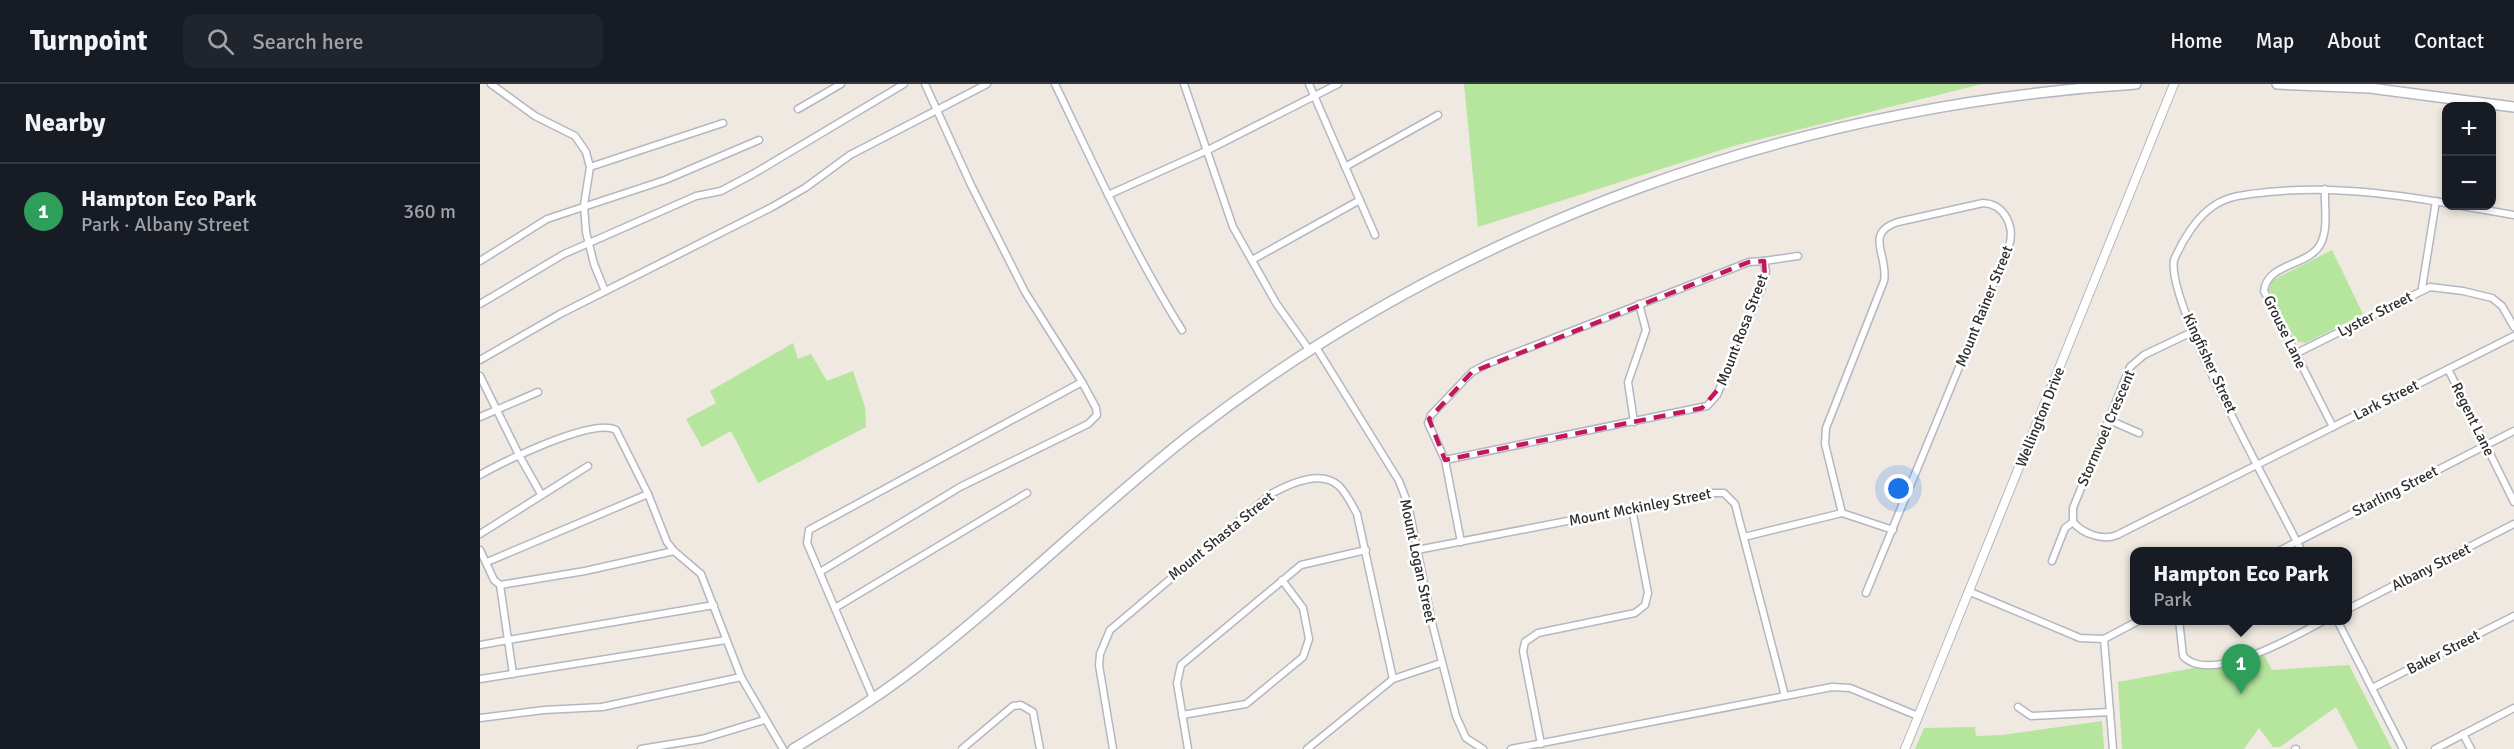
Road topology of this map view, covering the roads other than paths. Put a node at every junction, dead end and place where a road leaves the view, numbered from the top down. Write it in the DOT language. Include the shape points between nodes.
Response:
graph roads {
  1 [pos="491,84"];
  2 [pos="841,84"];
  3 [pos="904,84"];
  4 [pos="925,84"];
  5 [pos="987,84"];
  6 [pos="1055,84"];
  7 [pos="1184,84"];
  8 [pos="1309,84"];
  9 [pos="1338,84"];
  10 [pos="2136,84"];
  11 [pos="2174,84"];
  12 [pos="2277,84"];
  13 [pos="1315,96"];
  14 [pos="2514,107"];
  15 [pos="798,109"];
  16 [pos="936,111"];
  17 [pos="1438,115"];
  18 [pos="723,123"];
  19 [pos="759,140"];
  20 [pos="1208,150"];
  21 [pos="590,167"];
  22 [pos="1345,167"];
  23 [pos="2325,189"];
  24 [pos="1108,195"];
  25 [pos="1360,201"];
  26 [pos="2436,201"];
  27 [pos="2442,202"];
  28 [pos="584,205"];
  29 [pos="2485,210"];
  30 [pos="2514,215"];
  31 [pos="1375,236"];
  32 [pos="588,244"];
  33 [pos="1798,256"];
  34 [pos="1252,260"];
  35 [pos="480,261"];
  36 [pos="1764,261"];
  37 [pos="2422,288"];
  38 [pos="605,291"];
  39 [pos="480,304"];
  40 [pos="1640,304"];
  41 [pos="2514,327"];
  42 [pos="1182,330"];
  43 [pos="2192,332"];
  44 [pos="2514,336"];
  45 [pos="1313,349"];
  46 [pos="2295,354"];
  47 [pos="480,360"];
  48 [pos="2448,369"];
  49 [pos="480,376"];
  50 [pos="1082,382"];
  51 [pos="538,392"];
  52 [pos="499,410"];
  53 [pos="480,417"];
  54 [pos="2109,420"];
  55 [pos="1634,422"];
  56 [pos="2333,427"];
  57 [pos="2514,431"];
  58 [pos="2139,433"];
  59 [pos="2486,445"];
  60 [pos="520,457"];
  61 [pos="1445,460"];
  62 [pos="2258,465"];
  63 [pos="588,466"];
  64 [pos="480,475"];
  65 [pos="1027,493"];
  66 [pos="541,494"];
  67 [pos="648,494"];
  68 [pos="2514,501"];
  69 [pos="1632,509"];
  70 [pos="1842,513"];
  71 [pos="2073,522"];
  72 [pos="2514,524"];
  73 [pos="1893,530"];
  74 [pos="480,534"];
  75 [pos="1744,537"];
  76 [pos="2297,541"];
  77 [pos="1461,542"];
  78 [pos="2286,547"];
  79 [pos="2300,547"];
  80 [pos="480,550"];
  81 [pos="1366,550"];
  82 [pos="1417,550"];
  83 [pos="675,551"];
  84 [pos="2052,561"];
  85 [pos="487,562"];
  86 [pos="820,572"];
  87 [pos="1282,580"];
  88 [pos="500,585"];
  89 [pos="1968,591"];
  90 [pos="1866,593"];
  91 [pos="714,605"];
  92 [pos="2352,607"];
  93 [pos="835,608"];
  94 [pos="2514,616"];
  95 [pos="2132,625"];
  96 [pos="2179,625"];
  97 [pos="2317,625"];
  98 [pos="2339,625"];
  99 [pos="2104,639"];
  100 [pos="508,640"];
  101 [pos="726,640"];
  102 [pos="480,645"];
  103 [pos="1441,663"];
  104 [pos="513,674"];
  105 [pos="741,677"];
  106 [pos="480,679"];
  107 [pos="1394,679"];
  108 [pos="2372,688"];
  109 [pos="1785,696"];
  110 [pos="873,698"];
  111 [pos="2018,707"];
  112 [pos="2514,708"];
  113 [pos="2110,712"];
  114 [pos="1182,715"];
  115 [pos="1918,716"];
  116 [pos="480,718"];
  117 [pos="764,720"];
  118 [pos="2463,734"];
  119 [pos="1541,744"];
  120 [pos="641,749"];
  121 [pos="783,749"];
  122 [pos="793,749"];
  123 [pos="962,749"];
  124 [pos="1040,749"];
  125 [pos="1113,749"];
  126 [pos="1188,749"];
  127 [pos="1307,749"];
  128 [pos="1483,749"];
  129 [pos="1511,749"];
  130 [pos="1905,749"];
  131 [pos="2113,749"];
  132 [pos="2403,749"];
  133 [pos="2435,749"];
  134 [pos="2471,749"];
  1 -- 21 [label="street" via="535,116 575,136"];
  2 -- 15 [label="street"];
  3 -- 32 [label="street" via="729,187 696,196"];
  4 -- 16 [label="street"];
  5 -- 16 [label="street"];
  6 -- 24 [label="street"];
  7 -- 20 [label="street, Mount Logan Street"];
  8 -- 13 [label="street"];
  9 -- 13 [label="street"];
  10 -- 45 [label="main road" via="1945,105 1815,132 1726,157 1538,228 1439,275"];
  11 -- 89 [label="street, Wellington Drive"];
  12 -- 14 [label="main road" via="2370,88"];
  13 -- 20 [label="street"];
  13 -- 22 [label="street"];
  16 -- 38 [label="street" via="850,155 772,207"];
  16 -- 50 [label="street" via="1025,292"];
  17 -- 22 [label="street"];
  18 -- 21 [label="street"];
  19 -- 28 [label="street" via="665,180"];
  20 -- 24 [label="street"];
  20 -- 34 [label="street, Mount Logan Street" via="1233,227"];
  21 -- 28 [label="street"];
  22 -- 25 [label="street"];
  23 -- 26 [label="street, Kingfisher Street"];
  23 -- 43 [label="street, Kingfisher Street" via="2237,196 2213,206 2202,216 2176,253 2173,264"];
  23 -- 46 [label="street, Grouse Lane" via="2325,233 2321,244 2310,255 2270,277 2264,286"];
  24 -- 42 [label="street"];
  25 -- 31 [label="street"];
  25 -- 34 [label="street"];
  26 -- 27 [label="street, Kingfisher Street"];
  26 -- 37 [label="street"];
  28 -- 32 [label="street"];
  28 -- 35 [label="street" via="547,219"];
  29 -- 30 [label="street"];
  32 -- 38 [label="street"];
  32 -- 39 [label="street"];
  33 -- 36 [label="street"];
  34 -- 45 [label="street, Mount Logan Street" via="1276,303"];
  36 -- 40 [label="street, Mount Rosa Street" via="1749,262"];
  36 -- 55 [label="street, Mount Rosa Street" via="1766,271 1761,287 1712,401 1702,408"];
  37 -- 41 [label="street, Lyster Street" via="2436,286 2492,298 2502,306"];
  37 -- 46 [label="street, Lyster Street"];
  38 -- 47 [label="street"];
  40 -- 55 [label="street" via="1646,330 1629,382"];
  40 -- 61 [label="street, Mount Rosa Street" via="1472,372 1429,419 1430,431"];
  43 -- 54 [label="street, Stormvoel Crescent" via="2135,361"];
  43 -- 62 [label="street, Kingfisher Street"];
  44 -- 48 [label="street, Lark Street"];
  45 -- 82 [label="street, Mount Logan Street" via="1399,481"];
  45 -- 110 [label="main road" via="1189,436 932,655"];
  46 -- 56 [label="street, Grouse Lane"];
  48 -- 56 [label="street, Lark Street"];
  48 -- 59 [label="street, Regent Lane"];
  49 -- 52 [label="street"];
  50 -- 86 [label="street" via="817,524 807,534"];
  50 -- 86 [label="street" via="1096,408 1093,420 960,487"];
  51 -- 52 [label="street"];
  52 -- 53 [label="street"];
  52 -- 60 [label="street"];
  54 -- 58 [label="street"];
  54 -- 71 [label="street, Stormvoel Crescent" via="2074,505"];
  55 -- 61 [label="street, Mount Rosa Street"];
  56 -- 62 [label="street, Lark Street"];
  57 -- 59 [label="street, Starling Street"];
  59 -- 68 [label="street, Regent Lane"];
  59 -- 76 [label="street, Starling Street"];
  60 -- 64 [label="street"];
  60 -- 66 [label="street"];
  60 -- 67 [label="street" via="595,427 612,428 626,446"];
  61 -- 77 [label="street, Mount Rosa Street"];
  62 -- 71 [label="street" via="2110,538 2080,529"];
  62 -- 76 [label="street, Kingfisher Street"];
  63 -- 66 [label="street"];
  65 -- 93 [label="street"];
  66 -- 74 [label="street"];
  67 -- 83 [label="street" via="667,542"];
  67 -- 85 [label="street"];
  69 -- 75 [label="street, Mount Mckinley Street" via="1724,494 1736,504"];
  69 -- 77 [label="street, Mount Mckinley Street"];
  69 -- 119 [label="street" via="1648,593 1645,605 1635,613 1538,633 1525,642 1523,651"];
  70 -- 73 [label="street"];
  70 -- 73 [label="street, Mount Rainer Street" via="1825,433 1884,281 1880,234 1886,226 1898,222 1989,204 1998,208 2008,221 2012,233 2009,246"];
  70 -- 75 [label="street"];
  71 -- 84 [label="street, Stormvoel Crescent" via="2065,528"];
  72 -- 92 [label="street, Albany Street"];
  73 -- 90 [label="street, Mount Rainer Street"];
  75 -- 109 [label="street, Mount Mckinley Street"];
  76 -- 78 [label="street, Starling Street"];
  76 -- 79 [label="street, Kingfisher Street"];
  77 -- 82 [label="street, Mount Mckinley Street"];
  80 -- 85 [label="street"];
  81 -- 87 [label="street" via="1301,565"];
  81 -- 107 [label="street, Mount Shasta Street"];
  81 -- 125 [label="street, Mount Shasta Street" via="1357,514 1332,482 1317,478 1271,494 1110,630 1102,646 1100,665"];
  82 -- 103 [label="street, Mount Logan Street"];
  83 -- 88 [label="street"];
  83 -- 91 [label="street" via="698,569"];
  85 -- 88 [label="street"];
  86 -- 93 [label="street"];
  87 -- 114 [label="street" via="1181,665 1177,683"];
  87 -- 114 [label="street" via="1303,608 1309,643 1303,657 1245,704"];
  88 -- 100 [label="street"];
  89 -- 99 [label="street" via="2073,636"];
  89 -- 115 [label="street, Wellington Drive"];
  91 -- 100 [label="street"];
  91 -- 101 [label="street"];
  93 -- 110 [label="street"];
  94 -- 108 [label="street, Baker Street"];
  95 -- 99 [label="street"];
  96 -- 97 [label="street" via="2183,656 2202,664 2249,658"];
  98 -- 108 [label="street"];
  99 -- 113 [label="street"];
  100 -- 102 [label="street"];
  100 -- 104 [label="street"];
  101 -- 104 [label="street"];
  101 -- 105 [label="street"];
  103 -- 107 [label="street"];
  103 -- 128 [label="street, Mount Logan Street" via="1461,729 1466,738"];
  104 -- 106 [label="street"];
  105 -- 116 [label="street" via="602,707"];
  105 -- 117 [label="street"];
  107 -- 127 [label="street"];
  108 -- 132 [label="street"];
  109 -- 115 [label="street" via="1832,687 1850,688"];
  109 -- 119 [label="street"];
  110 -- 122 [label="main road"];
  111 -- 113 [label="street" via="2031,716"];
  112 -- 118 [label="street"];
  113 -- 131 [label="street"];
  114 -- 126 [label="street"];
  115 -- 130 [label="street, Wellington Drive"];
  117 -- 120 [label="street" via="702,739"];
  117 -- 121 [label="street"];
  118 -- 133 [label="street"];
  118 -- 134 [label="street"];
  119 -- 129 [label="street"];
  123 -- 124 [label="street" via="1013,706 1021,705 1033,712"];
}
